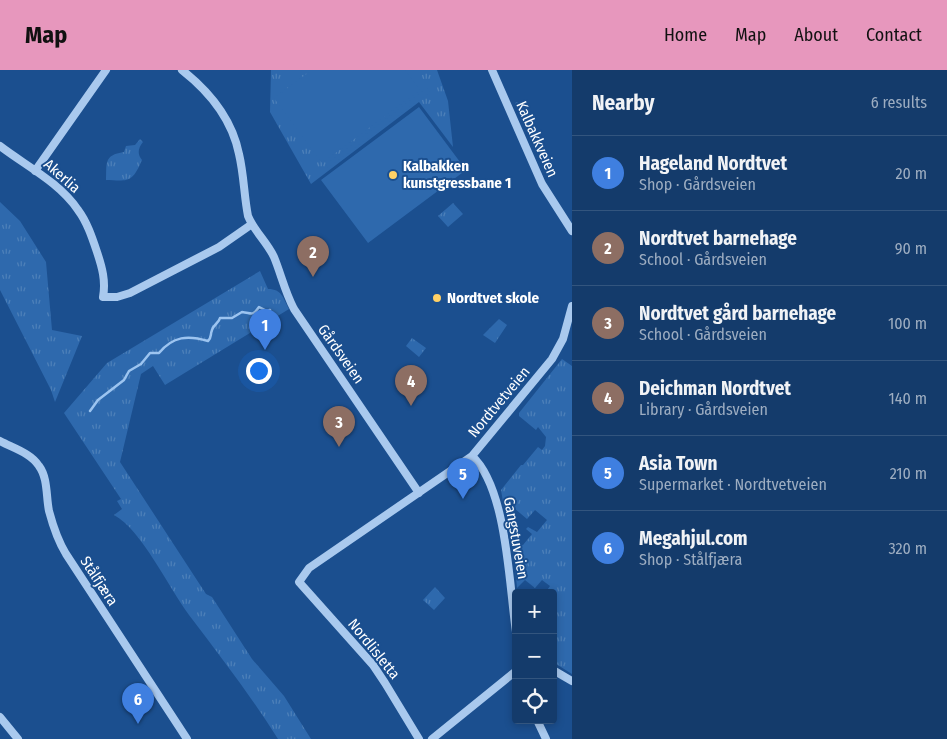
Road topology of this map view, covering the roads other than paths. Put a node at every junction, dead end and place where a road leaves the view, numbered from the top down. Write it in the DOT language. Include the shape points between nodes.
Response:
graph roads {
  1 [pos="106,70"];
  2 [pos="182,70"];
  3 [pos="492,70"];
  4 [pos="0,146"];
  5 [pos="35,171"];
  6 [pos="562,216"];
  7 [pos="572,222"];
  8 [pos="252,224"];
  9 [pos="572,231"];
  10 [pos="572,306"];
  11 [pos="0,441"];
  12 [pos="472,456"];
  13 [pos="419,493"];
  14 [pos="299,582"];
  15 [pos="512,596"];
  16 [pos="557,672"];
  17 [pos="512,674"];
  18 [pos="572,681"];
  19 [pos="0,717"];
  20 [pos="539,724"];
  21 [pos="18,739"];
  22 [pos="187,739"];
  23 [pos="419,739"];
  24 [pos="432,739"];
  25 [pos="546,739"];
  1 -- 5 [label="street"];
  2 -- 8 [label="street, Gårdsveien" via="209,94 229,124 239,154"];
  3 -- 6 [label="street, Kalbakkveien" via="539,179"];
  4 -- 5 [label="street, Akerlia"];
  5 -- 8 [label="street, Akerlia" via="66,196 82,216 103,270 103,297 130,293 219,247"];
  6 -- 7 [label="street, Kalbakkveien"];
  6 -- 9 [label="street, Kalbakkveien"];
  8 -- 13 [label="street, Gårdsveien" via="274,257 285,292 298,316"];
  10 -- 12 [label="street, Nordtvetveien" via="563,339 552,359"];
  11 -- 22 [label="street, Stålfjæra" via="39,465 57,538"];
  12 -- 13 [label="street, Nordtvetveien"];
  12 -- 15 [label="street, Gangstuveien" via="487,474 497,504"];
  13 -- 14 [label="street, Nordtvetveien" via="310,568"];
  14 -- 23 [label="street, Nordlisletta" via="372,665"];
  16 -- 18 [label="street"];
  17 -- 24 [label="street"];
  19 -- 21 [label="street"];
  20 -- 25 [label="street"];
}
